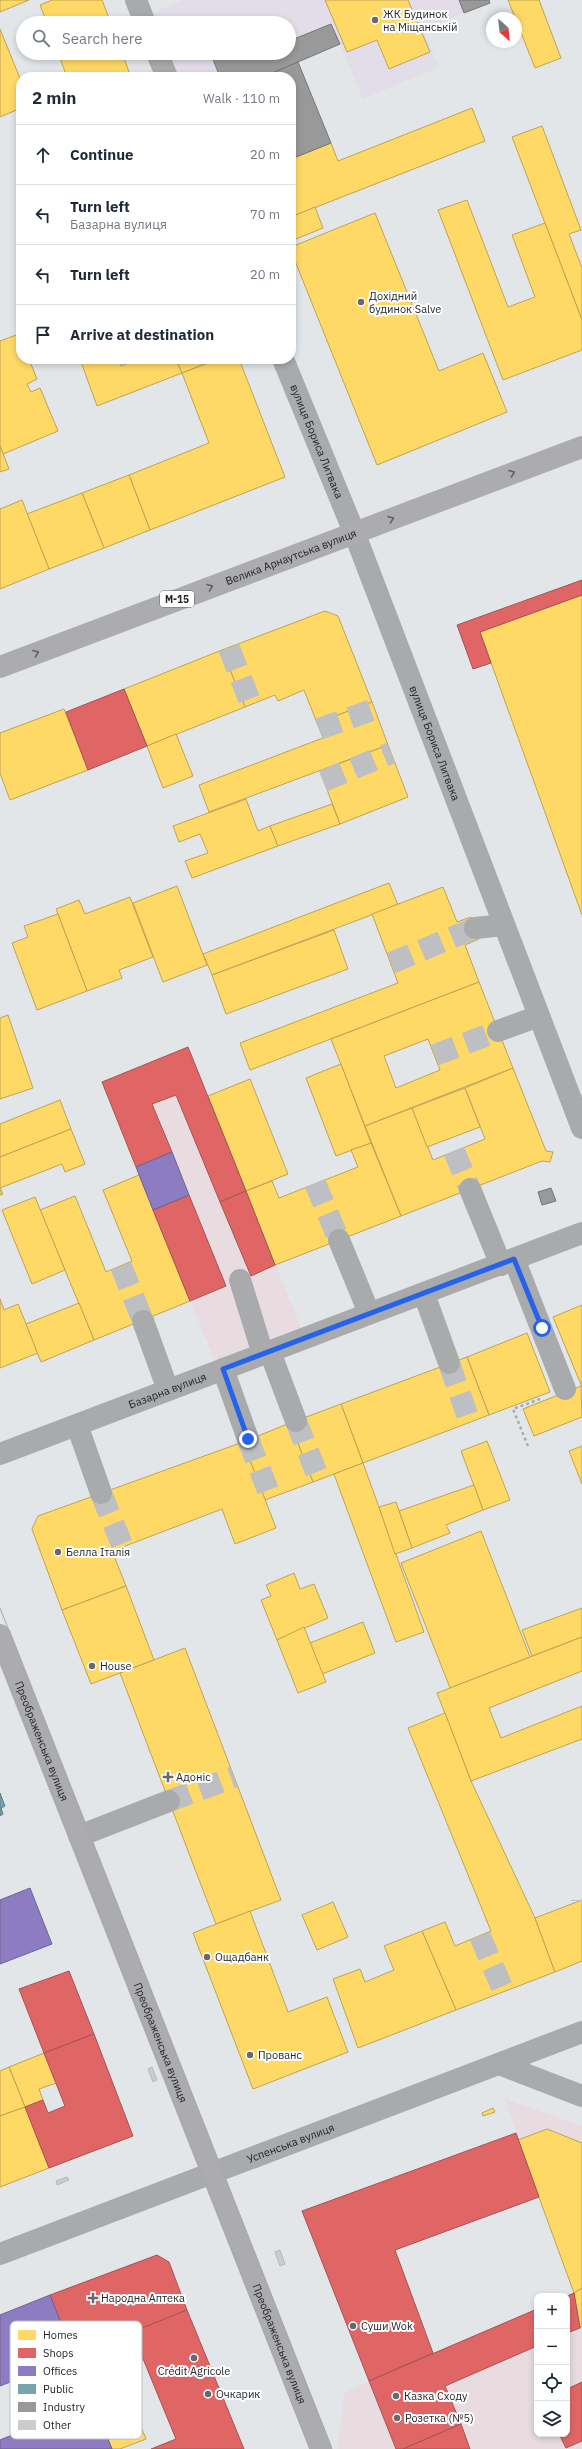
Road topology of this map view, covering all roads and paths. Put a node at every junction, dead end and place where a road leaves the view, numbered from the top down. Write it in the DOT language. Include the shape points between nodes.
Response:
graph roads {
  1 [pos="136,0"];
  2 [pos="142,16"];
  3 [pos="160,60"];
  4 [pos="165,72"];
  5 [pos="285,364"];
  6 [pos="582,447"];
  7 [pos="354,532"];
  8 [pos="0,667"];
  9 [pos="504,925"];
  10 [pos="476,928"];
  11 [pos="539,1016"];
  12 [pos="498,1031"];
  13 [pos="582,1128"];
  14 [pos="470,1189"];
  15 [pos="582,1233"];
  16 [pos="339,1240"];
  17 [pos="507,1262"];
  18 [pos="240,1280"];
  19 [pos="424,1294"];
  20 [pos="369,1313"];
  21 [pos="143,1321"];
  22 [pos="266,1353"];
  23 [pos="449,1363"];
  24 [pos="223,1369"];
  25 [pos="565,1389"];
  26 [pos="168,1390"];
  27 [pos="296,1421"];
  28 [pos="77,1424"];
  29 [pos="248,1439"];
  30 [pos="528,1446"];
  31 [pos="0,1454"];
  32 [pos="101,1493"];
  33 [pos="0,1635"];
  34 [pos="169,1802"];
  35 [pos="79,1836"];
  36 [pos="582,2032"];
  37 [pos="498,2064"];
  38 [pos="582,2096"];
  39 [pos="211,2173"];
  40 [pos="0,2254"];
  41 [pos="321,2449"];
  1 -- 2 [label="street"];
  3 -- 4 [label="street"];
  5 -- 7 [label="street, вулиця Бориса Литвака"];
  7 -- 6 [label="main road, Велика Арнаутська вулиця / М-15, one-way"];
  8 -- 7 [label="main road, Велика Арнаутська вулиця / М-15, one-way"];
  7 -- 9 [label="street, вулиця Бориса Литвака"];
  9 -- 10 [label="street"];
  9 -- 11 [label="street, вулиця Бориса Литвака"];
  11 -- 12 [label="street"];
  11 -- 13 [label="street, вулиця Бориса Литвака"];
  14 -- 17 [label="street"];
  15 -- 17 [label="street, Базарна вулиця"];
  16 -- 20 [label="street"];
  17 -- 19 [label="street, Базарна вулиця"];
  17 -- 25 [label="street"];
  18 -- 22 [label="street"];
  19 -- 20 [label="street, Базарна вулиця"];
  19 -- 23 [label="street"];
  20 -- 22 [label="street, Базарна вулиця"];
  21 -- 26 [label="street"];
  22 -- 24 [label="street, Базарна вулиця"];
  22 -- 27 [label="street"];
  24 -- 26 [label="street, Базарна вулиця"];
  24 -- 29 [label="street"];
  25 -- 30 [label="path" via="512,1409"];
  26 -- 28 [label="street, Базарна вулиця"];
  28 -- 31 [label="street, Базарна вулиця"];
  28 -- 32 [label="street"];
  33 -- 35 [label="main road, Преображенська вулиця"];
  34 -- 35 [label="street"];
  35 -- 39 [label="main road, Преображенська вулиця"];
  36 -- 37 [label="street, Успенська вулиця"];
  37 -- 38 [label="street"];
  37 -- 39 [label="street, Успенська вулиця"];
  39 -- 40 [label="street, Успенська вулиця"];
  39 -- 41 [label="main road, Преображенська вулиця"];
}
